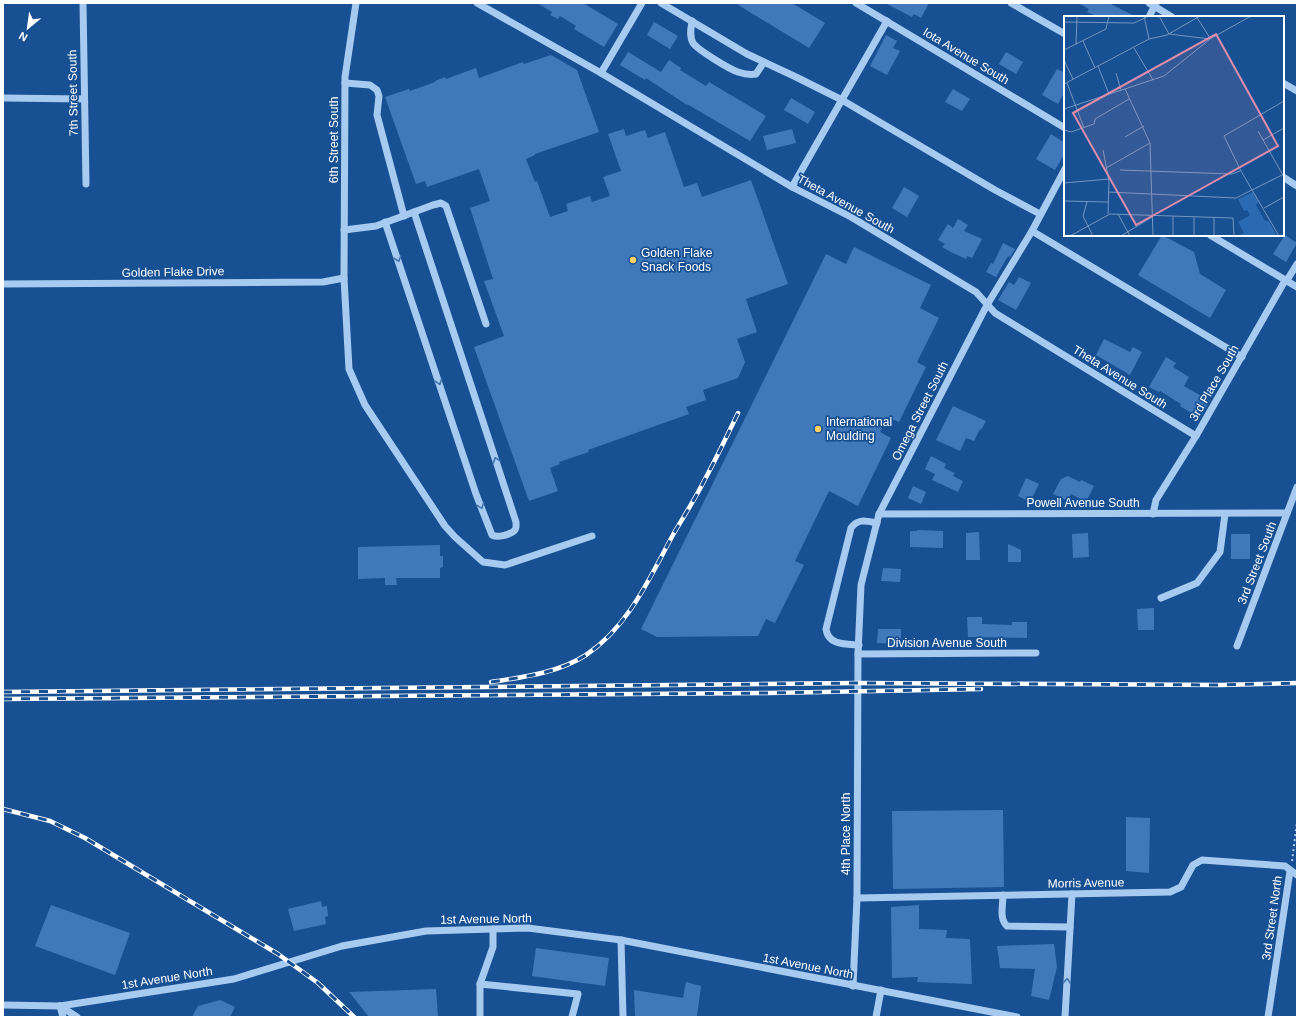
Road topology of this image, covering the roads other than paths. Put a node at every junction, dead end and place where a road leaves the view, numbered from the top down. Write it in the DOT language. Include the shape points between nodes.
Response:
graph roads {
  1 [pos="84,3"];
  2 [pos="356,3"];
  3 [pos="477,3"];
  4 [pos="642,3"];
  5 [pos="661,3"];
  6 [pos="856,3"];
  7 [pos="1011,3"];
  8 [pos="1153,4"];
  9 [pos="1149,16"];
  10 [pos="1171,16"];
  11 [pos="692,21"];
  12 [pos="887,21"];
  13 [pos="1064,33"];
  14 [pos="764,62"];
  15 [pos="601,73"];
  16 [pos="345,83"];
  17 [pos="1284,84"];
  18 [pos="1297,91"];
  19 [pos="3,98"];
  20 [pos="84,99"];
  21 [pos="842,100"];
  22 [pos="1064,127"];
  23 [pos="1064,171"];
  24 [pos="1284,178"];
  25 [pos="86,184"];
  26 [pos="1297,186"];
  27 [pos="792,188"];
  28 [pos="414,212"];
  29 [pos="1040,214"];
  30 [pos="404,216"];
  31 [pos="385,222"];
  32 [pos="344,230"];
  33 [pos="1032,231"];
  34 [pos="1212,236"];
  35 [pos="1297,264"];
  36 [pos="344,278"];
  37 [pos="1286,281"];
  38 [pos="3,284"];
  39 [pos="1297,287"];
  40 [pos="987,305"];
  41 [pos="486,324"];
  42 [pos="1242,357"];
  43 [pos="1196,436"];
  44 [pos="1297,487"];
  45 [pos="1287,513"];
  46 [pos="879,514"];
  47 [pos="1153,514"];
  48 [pos="1225,514"];
  49 [pos="877,523"];
  50 [pos="592,536"];
  51 [pos="1161,598"];
  52 [pos="859,645"];
  53 [pos="1237,646"];
  54 [pos="1036,653"];
  55 [pos="858,654"];
  56 [pos="858,683"];
  57 [pos="1290,871"];
  58 [pos="1297,875"];
  59 [pos="1072,894"];
  60 [pos="1003,895"];
  61 [pos="857,898"];
  62 [pos="1070,928"];
  63 [pos="493,929"];
  64 [pos="621,940"];
  65 [pos="480,984"];
  66 [pos="853,986"];
  67 [pos="881,990"];
  68 [pos="3,1005"];
  69 [pos="60,1006"];
  70 [pos="977,1013"];
  71 [pos="63,1017"];
  72 [pos="77,1017"];
  73 [pos="480,1017"];
  74 [pos="572,1017"];
  75 [pos="623,1017"];
  76 [pos="876,1017"];
  77 [pos="1017,1017"];
  78 [pos="1065,1017"];
  79 [pos="1268,1017"];
  1 -- 20 [label="street, 7th Street South"];
  2 -- 16 [label="street, 6th Street South"];
  3 -- 15 [label="street, Theta Avenue South"];
  4 -- 15 [label="street"];
  5 -- 11 [label="street"];
  6 -- 12 [label="street, Iota Avenue South"];
  7 -- 13 [label="street"];
  8 -- 9 [label="street"];
  8 -- 10 [label="street"];
  11 -- 14 [label="street"];
  11 -- 14 [label="street" via="691,35 694,43 737,72 756,74"];
  12 -- 21 [label="street"];
  12 -- 22 [label="street, Iota Avenue South"];
  14 -- 21 [label="street"];
  15 -- 27 [label="street, Theta Avenue South"];
  16 -- 30 [label="street" via="370,86 377,90 377,115"];
  16 -- 32 [label="street, 6th Street South"];
  17 -- 18 [label="street"];
  19 -- 20 [label="street"];
  20 -- 25 [label="street, 7th Street South"];
  21 -- 27 [label="street"];
  21 -- 29 [label="street"];
  23 -- 29 [label="street, Omega Street South"];
  24 -- 26 [label="street"];
  27 -- 40 [label="street, Theta Avenue South" via="852,217 976,292"];
  28 -- 30 [label="street"];
  31 -- 28 [label="street, one-way" via="492,535 497,537 513,532 516,522"];
  28 -- 41 [label="street" via="441,203 446,206"];
  29 -- 33 [label="street, Omega Street South"];
  30 -- 31 [label="street"];
  31 -- 32 [label="street" via="376,226"];
  32 -- 36 [label="street, 6th Street South"];
  33 -- 40 [label="street, Omega Street South"];
  33 -- 42 [label="street"];
  34 -- 37 [label="street"];
  35 -- 37 [label="street, 3rd Place South"];
  36 -- 38 [label="street, Golden Flake Drive" via="323,282"];
  36 -- 50 [label="street, 6th Street South" via="349,369 365,405 445,526 455,537 483,562 505,565"];
  37 -- 39 [label="street"];
  37 -- 42 [label="street, 3rd Place South"];
  40 -- 43 [label="street, Theta Avenue South" via="995,313"];
  40 -- 46 [label="street, Omega Street South"];
  42 -- 43 [label="street, 3rd Place South"];
  43 -- 47 [label="street, 3rd Place South" via="1156,500"];
  44 -- 45 [label="street, 3rd Street South"];
  45 -- 48 [label="street, Powell Avenue South"];
  45 -- 53 [label="street, 3rd Street South"];
  46 -- 47 [label="street, Powell Avenue South"];
  46 -- 49 [label="street, Omega Street South"];
  47 -- 48 [label="street, Powell Avenue South"];
  48 -- 51 [label="street" via="1220,552 1197,582"];
  49 -- 52 [label="street, Omega Street South" via="861,586"];
  49 -- 52 [label="street" via="858,522 851,528 826,629 826,635 835,642"];
  52 -- 55 [label="street, Omega Street South"];
  54 -- 55 [label="street, Division Avenue South"];
  55 -- 56 [label="street, Omega Street South"];
  56 -- 61 [label="street, 4th Place North"];
  57 -- 58 [label="street, Morris Avenue"];
  57 -- 59 [label="street, Morris Avenue" via="1285,866 1202,860 1193,864 1181,887 1170,892"];
  57 -- 79 [label="street, 3rd Street North"];
  59 -- 60 [label="street, Morris Avenue"];
  59 -- 62 [label="street"];
  60 -- 61 [label="street, Morris Avenue"];
  60 -- 62 [label="street" via="1002,916 1007,926"];
  61 -- 66 [label="street, 4th Place North"];
  78 -- 62 [label="street, one-way"];
  63 -- 64 [label="street, 1st Avenue North" via="528,928"];
  63 -- 65 [label="street" via="493,947"];
  63 -- 69 [label="street, 1st Avenue North" via="426,931 342,946 234,979"];
  64 -- 66 [label="street, 1st Avenue North"];
  64 -- 75 [label="street"];
  65 -- 73 [label="street"];
  65 -- 74 [label="street" via="578,994"];
  66 -- 67 [label="street, 1st Avenue North"];
  67 -- 70 [label="street, 1st Avenue North"];
  67 -- 76 [label="street"];
  68 -- 69 [label="street, 1st Avenue North"];
  69 -- 71 [label="street"];
  69 -- 72 [label="street"];
  70 -- 77 [label="street, 1st Avenue North"];
}
